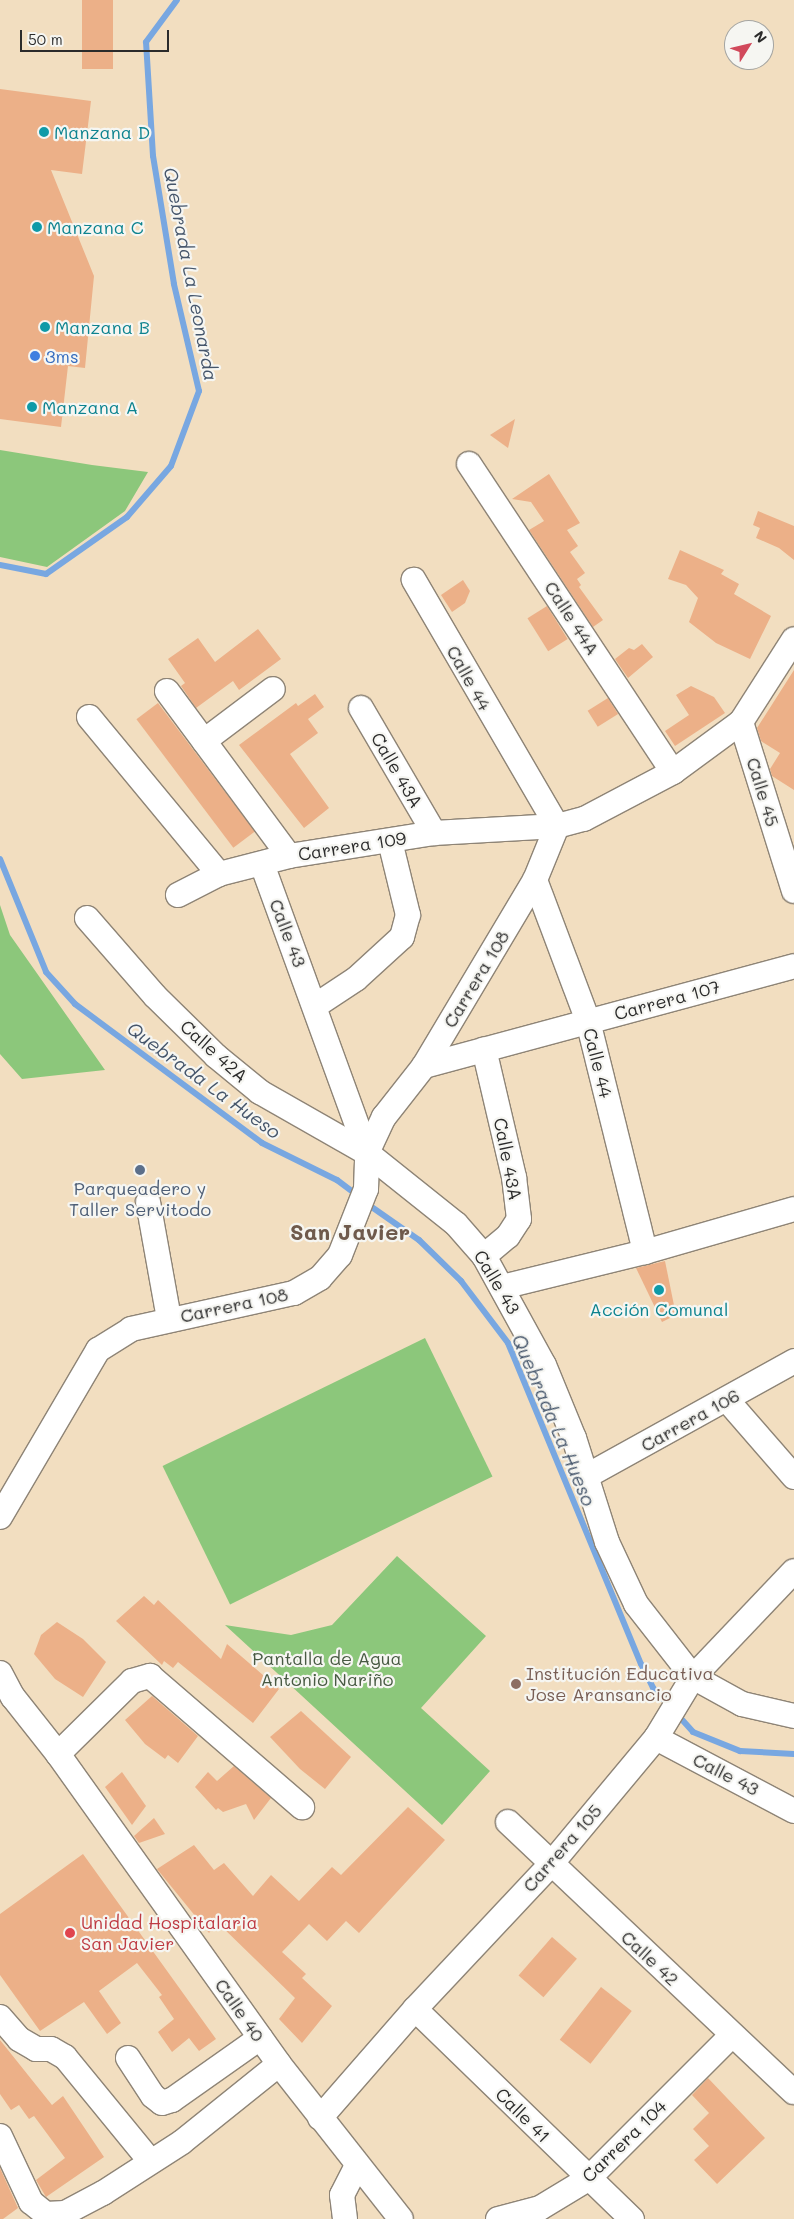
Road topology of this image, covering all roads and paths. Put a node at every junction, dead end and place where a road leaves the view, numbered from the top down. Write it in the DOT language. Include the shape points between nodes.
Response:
graph roads {
  1 [pos="469,464"];
  2 [pos="414,580"];
  3 [pos="792,648"];
  4 [pos="272,689"];
  5 [pos="167,691"];
  6 [pos="361,708"];
  7 [pos="89,717"];
  8 [pos="741,722"];
  9 [pos="204,741"];
  10 [pos="673,772"];
  11 [pos="557,826"];
  12 [pos="434,833"];
  13 [pos="390,841"];
  14 [pos="289,856"];
  15 [pos="262,864"];
  16 [pos="219,874"];
  17 [pos="535,880"];
  18 [pos="794,891"];
  19 [pos="178,895"];
  20 [pos="87,918"];
  21 [pos="794,966"];
  22 [pos="315,1006"];
  23 [pos="588,1021"];
  24 [pos="484,1049"];
  25 [pos="424,1066"];
  26 [pos="367,1153"];
  27 [pos="148,1202"];
  28 [pos="794,1209"];
  29 [pos="645,1252"];
  30 [pos="484,1256"];
  31 [pos="502,1287"];
  32 [pos="169,1319"];
  33 [pos="794,1361"];
  34 [pos="727,1400"];
  35 [pos="585,1477"];
  36 [pos="794,1477"];
  37 [pos="0,1517"];
  38 [pos="794,1571"];
  39 [pos="0,1673"];
  40 [pos="693,1678"];
  41 [pos="7,1699"];
  42 [pos="794,1716"];
  43 [pos="656,1738"];
  44 [pos="58,1754"];
  45 [pos="302,1807"];
  46 [pos="794,1811"];
  47 [pos="508,1822"];
  48 [pos="551,1864"];
  49 [pos="415,2009"];
  50 [pos="0,2017"];
  51 [pos="732,2035"];
  52 [pos="260,2038"];
  53 [pos="128,2058"];
  54 [pos="279,2064"];
  55 [pos="794,2092"];
  56 [pos="320,2118"];
  57 [pos="0,2136"];
  58 [pos="150,2161"];
  59 [pos="357,2165"];
  60 [pos="588,2179"];
  61 [pos="346,2219"];
  62 [pos="401,2219"];
  63 [pos="498,2219"];
  64 [pos="632,2219"];
  1 -- 10 [label="street, Calle 44A"];
  2 -- 11 [label="street, Calle 44"];
  3 -- 8 [label="street"];
  4 -- 9 [label="street"];
  5 -- 9 [label="street"];
  6 -- 12 [label="street, Calle 43A"];
  7 -- 16 [label="street"];
  8 -- 10 [label="street"];
  8 -- 18 [label="street, Calle 45"];
  9 -- 14 [label="street"];
  10 -- 11 [label="street" via="584,819"];
  11 -- 12 [label="street, Carrera 109"];
  11 -- 17 [label="street, Carrera 108"];
  12 -- 13 [label="street, Carrera 109"];
  13 -- 14 [label="street, Carrera 109"];
  13 -- 22 [label="street" via="408,916 402,937 356,979"];
  14 -- 15 [label="street, Carrera 109"];
  15 -- 16 [label="street, Carrera 109"];
  15 -- 22 [label="street, Calle 43"];
  16 -- 19 [label="street, Carrera 109"];
  17 -- 23 [label="street, Calle 44"];
  17 -- 25 [label="street, Carrera 108"];
  20 -- 26 [label="street, Calle 42A" via="155,996 216,1056 260,1092"];
  21 -- 23 [label="street, Carrera 107"];
  22 -- 26 [label="street, Calle 43"];
  23 -- 24 [label="street, Carrera 107"];
  23 -- 29 [label="street, Calle 44"];
  24 -- 25 [label="street, Carrera 107"];
  24 -- 30 [label="street, Calle 43A" via="514,1177 519,1219 508,1236"];
  25 -- 26 [label="street, Carrera 108" via="384,1118"];
  26 -- 30 [label="street, Calle 43" via="456,1224"];
  26 -- 32 [label="street, Carrera 108" via="366,1189 340,1255 320,1278 294,1293 235,1308"];
  27 -- 32 [label="street"];
  28 -- 29 [label="street"];
  29 -- 31 [label="street"];
  30 -- 31 [label="street, Calle 43"];
  31 -- 35 [label="street, Calle 43" via="544,1365 574,1438"];
  32 -- 37 [label="street, Carrera 108" via="132,1330 98,1350"];
  33 -- 34 [label="street, Carrera 106"];
  34 -- 35 [label="street, Carrera 106"];
  34 -- 36 [label="street"];
  35 -- 40 [label="street, Calle 43" via="607,1542 636,1604"];
  38 -- 40 [label="street, Carrera 105"];
  39 -- 41 [label="street, Calle 40"];
  40 -- 42 [label="street, Calle 43" via="742,1704"];
  40 -- 43 [label="street, Carrera 105"];
  41 -- 44 [label="street, Calle 40"];
  43 -- 46 [label="street, Calle 43"];
  43 -- 48 [label="street, Carrera 105"];
  44 -- 45 [label="street" via="132,1681 150,1676"];
  44 -- 52 [label="street, Calle 40"];
  47 -- 48 [label="street, Calle 42"];
  48 -- 49 [label="street, Carrera 105"];
  48 -- 51 [label="street, Calle 42"];
  49 -- 56 [label="street, Carrera 105"];
  49 -- 60 [label="street, Calle 41"];
  50 -- 58 [label="street" via="19,2038 36,2049 51,2050 65,2057"];
  51 -- 55 [label="street, Calle 42"];
  51 -- 60 [label="street, Carrera 104"];
  52 -- 53 [label="street" via="172,2100 162,2103 153,2096"];
  52 -- 54 [label="street, Calle 40"];
  54 -- 56 [label="street, Calle 40"];
  54 -- 58 [label="street" via="182,2142"];
  56 -- 59 [label="street, Calle 40"];
  57 -- 58 [label="street" via="31,2202 46,2214 65,2213 103,2194"];
  59 -- 61 [label="street" via="342,2196"];
  59 -- 62 [label="street, Calle 40"];
  60 -- 63 [label="street, Carrera 104" via="540,2208"];
  60 -- 64 [label="street, Calle 41"];
}
